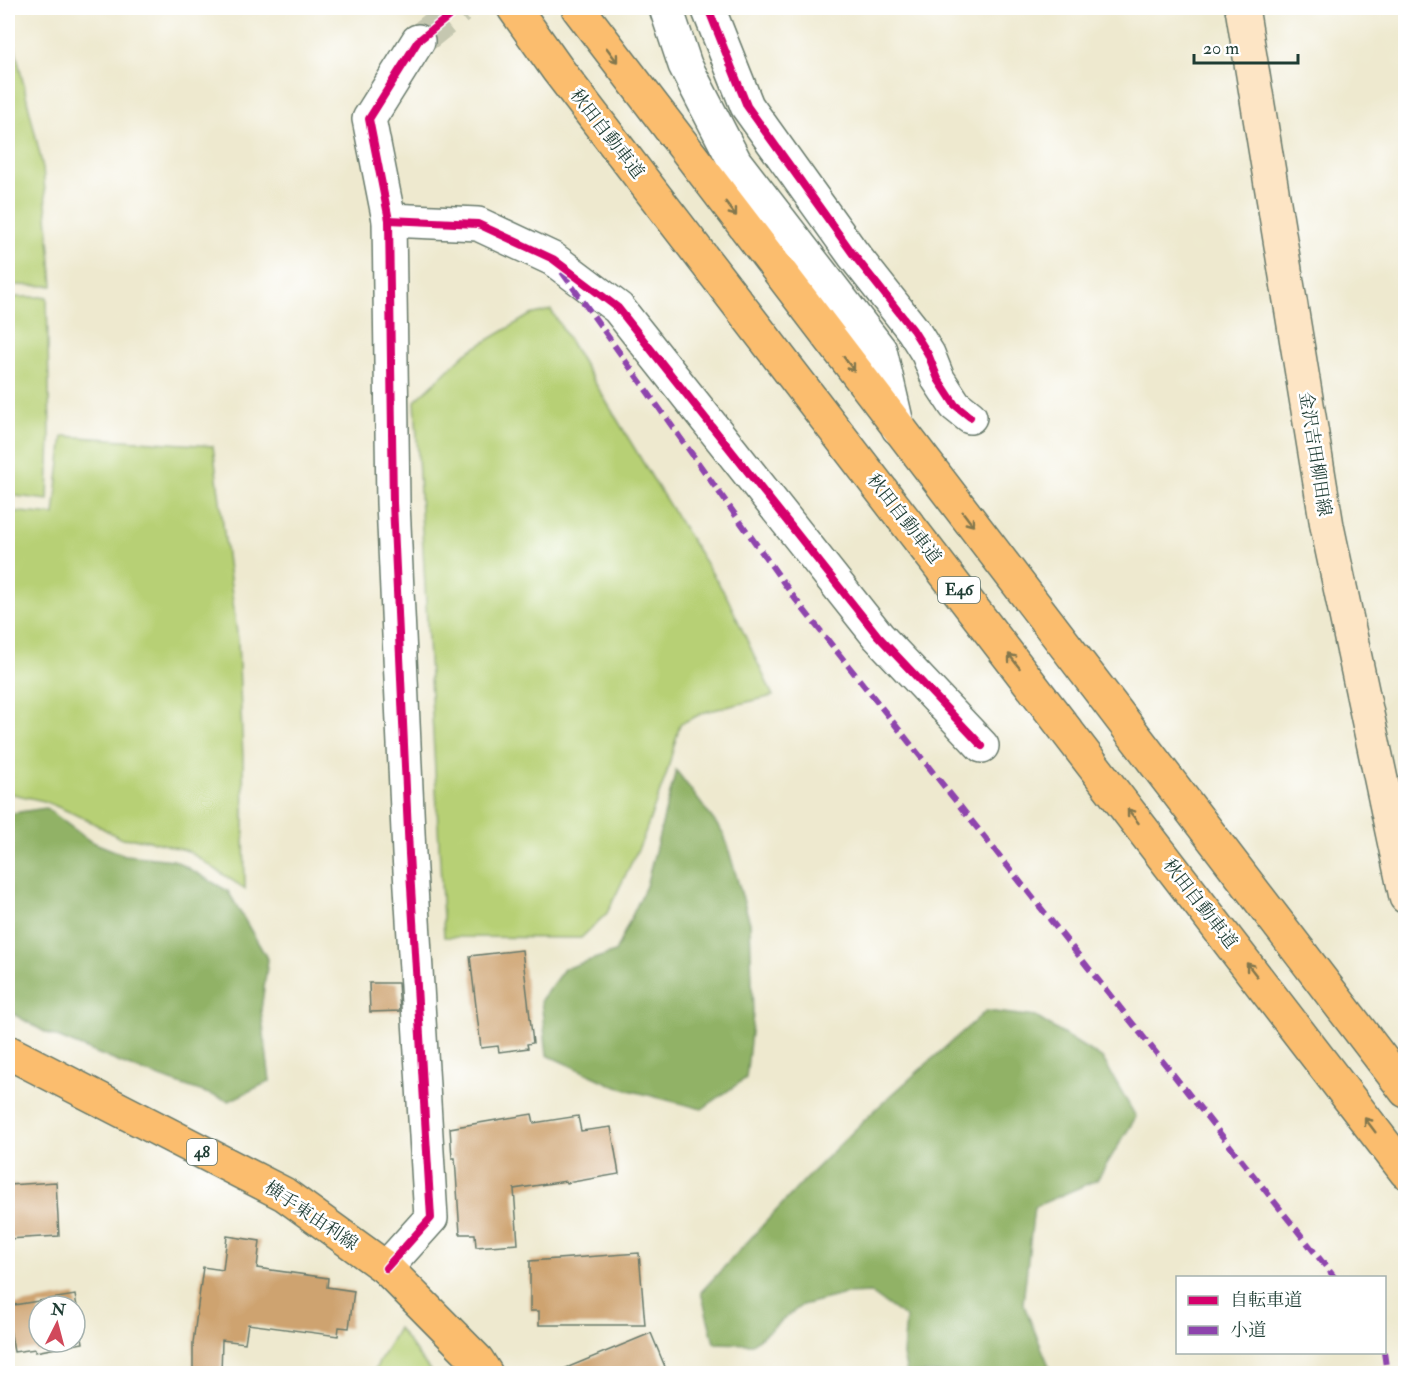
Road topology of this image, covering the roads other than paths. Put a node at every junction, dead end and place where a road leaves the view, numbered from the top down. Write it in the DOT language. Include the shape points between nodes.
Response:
graph roads {
  1 [pos="514,8"];
  2 [pos="578,8"];
  3 [pos="666,8"];
  4 [pos="708,8"];
  5 [pos="1242,8"];
  6 [pos="418,41"];
  7 [pos="389,220"];
  8 [pos="970,417"];
  9 [pos="898,428"];
  10 [pos="982,746"];
  11 [pos="1406,897"];
  12 [pos="8,1052"];
  13 [pos="1406,1091"];
  14 [pos="1406,1172"];
  15 [pos="386,1268"];
  16 [pos="486,1374"];
  14 -- 1 [label="main road, 秋田自動車道 / E46, one-way"];
  2 -- 9 [label="main road, E46, one-way"];
  3 -- 9 [label="street" via="686,65 735,162 880,350"];
  4 -- 8 [label="street" via="747,106 913,330 955,405"];
  5 -- 11 [label="main road, 金沢吉田柳田線" via="1327,526"];
  6 -- 7 [label="street" via="369,119"];
  7 -- 10 [label="street" via="478,224 553,259 618,308 878,636"];
  7 -- 15 [label="street" via="393,503 431,1218"];
  9 -- 13 [label="main road, E46, one-way"];
  12 -- 15 [label="main road, 横手東由利線 / 48" via="284,1194"];
  15 -- 16 [label="main road, 横手東由利線 / 48" via="477,1360"];
}
